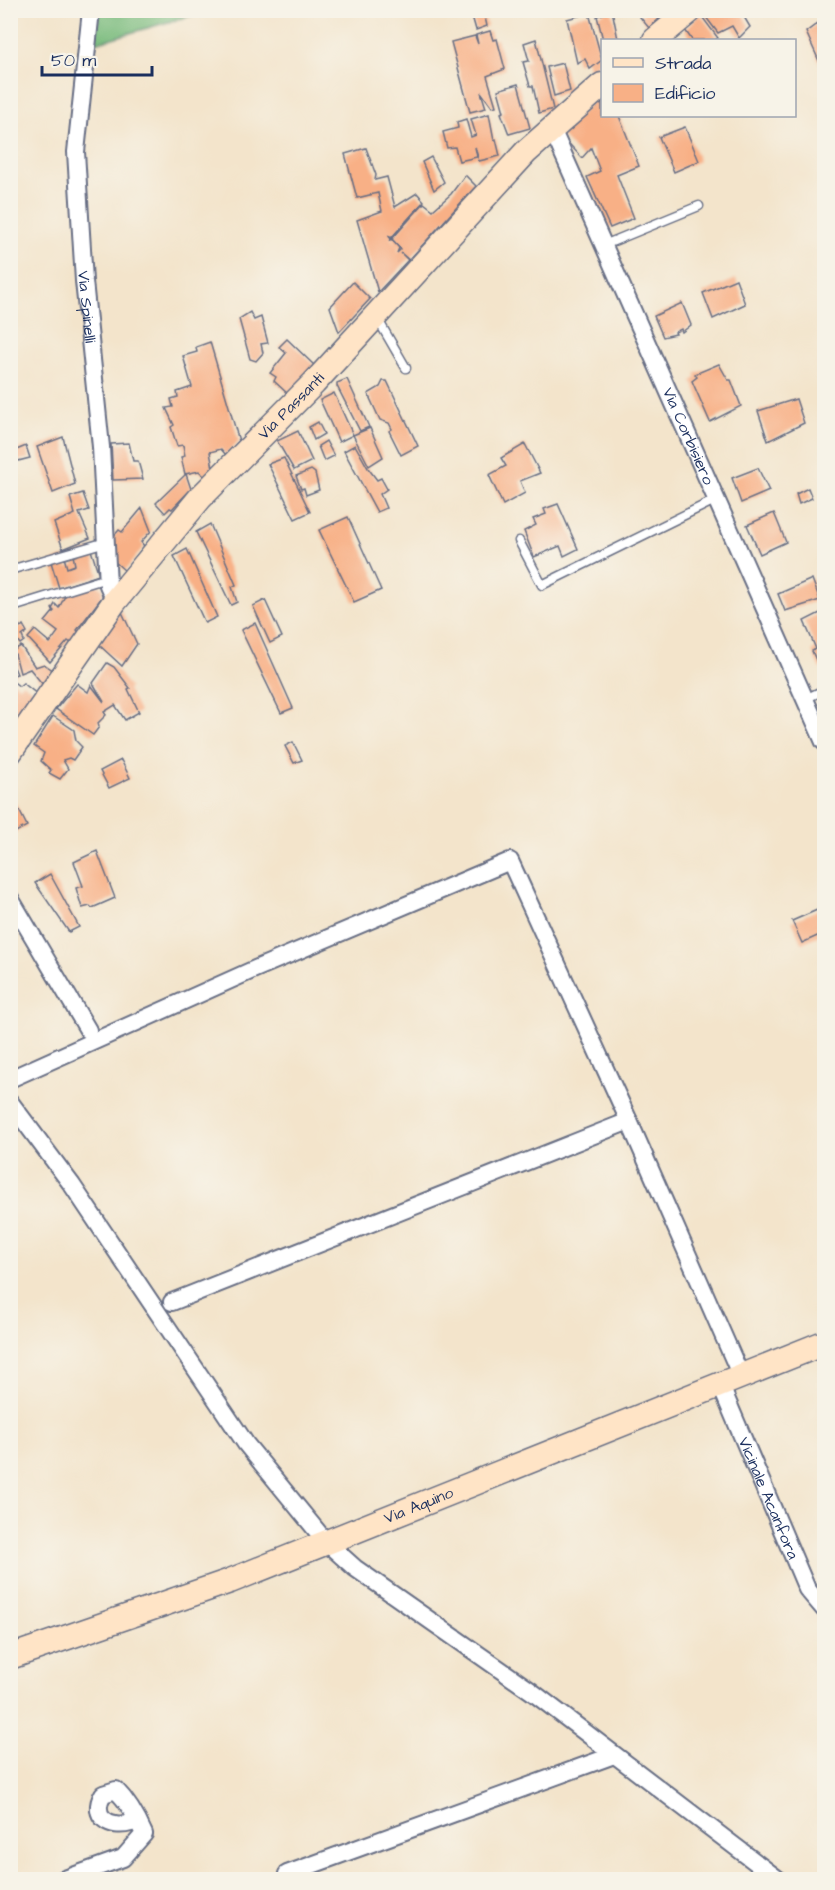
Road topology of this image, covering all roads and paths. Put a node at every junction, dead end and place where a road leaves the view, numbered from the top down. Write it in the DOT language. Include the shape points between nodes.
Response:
graph roads {
  1 [pos="91,10"];
  2 [pos="691,10"];
  3 [pos="656,39"];
  4 [pos="601,87"];
  5 [pos="552,129"];
  6 [pos="699,206"];
  7 [pos="604,245"];
  8 [pos="375,315"];
  9 [pos="406,368"];
  10 [pos="717,499"];
  11 [pos="106,542"];
  12 [pos="519,542"];
  13 [pos="10,570"];
  14 [pos="107,578"];
  15 [pos="115,601"];
  16 [pos="13,607"];
  17 [pos="825,690"];
  18 [pos="805,699"];
  19 [pos="825,742"];
  20 [pos="10,752"];
  21 [pos="10,898"];
  22 [pos="88,1030"];
  23 [pos="10,1079"];
  24 [pos="10,1102"];
  25 [pos="629,1121"];
  26 [pos="172,1302"];
  27 [pos="825,1343"];
  28 [pos="730,1380"];
  29 [pos="326,1542"];
  30 [pos="825,1609"];
  31 [pos="10,1657"];
  32 [pos="614,1755"];
  33 [pos="133,1814"];
  34 [pos="287,1874"];
  35 [pos="62,1880"];
  36 [pos="779,1880"];
  1 -- 11 [label="street, Via Spinelli" via="76,152"];
  2 -- 3 [label="street"];
  4 -- 5 [label="street, Via Passanti"];
  5 -- 7 [label="street, Via Corbisiero"];
  5 -- 8 [label="street, Via Passanti" via="518,160"];
  6 -- 7 [label="lane"];
  7 -- 10 [label="street, Via Corbisiero"];
  8 -- 9 [label="lane"];
  8 -- 15 [label="street, Via Passanti" via="200,498"];
  10 -- 12 [label="lane" via="542,585"];
  10 -- 18 [label="street, Via Corbisiero"];
  11 -- 13 [label="lane"];
  11 -- 14 [label="street, Via Spinelli"];
  14 -- 15 [label="street, Via Spinelli"];
  14 -- 16 [label="lane"];
  15 -- 20 [label="street, Via Passanti"];
  17 -- 18 [label="lane"];
  18 -- 19 [label="street, Via Corbisiero"];
  21 -- 22 [label="street"];
  23 -- 25 [label="street, Vicinale Acanfora" via="510,861"];
  24 -- 29 [label="street" via="72,1185 246,1444"];
  25 -- 26 [label="street"];
  25 -- 28 [label="street, Vicinale Acanfora"];
  27 -- 28 [label="street, Via Aquino"];
  28 -- 29 [label="street, Via Aquino"];
  28 -- 30 [label="street, Vicinale Acanfora" via="807,1589"];
  29 -- 31 [label="street, Via Aquino" via="230,1581"];
  29 -- 32 [label="street" via="355,1568 531,1691"];
  32 -- 34 [label="street"];
  32 -- 36 [label="street"];
  33 -- 35 [label="street" via="144,1834 123,1858"];
}
